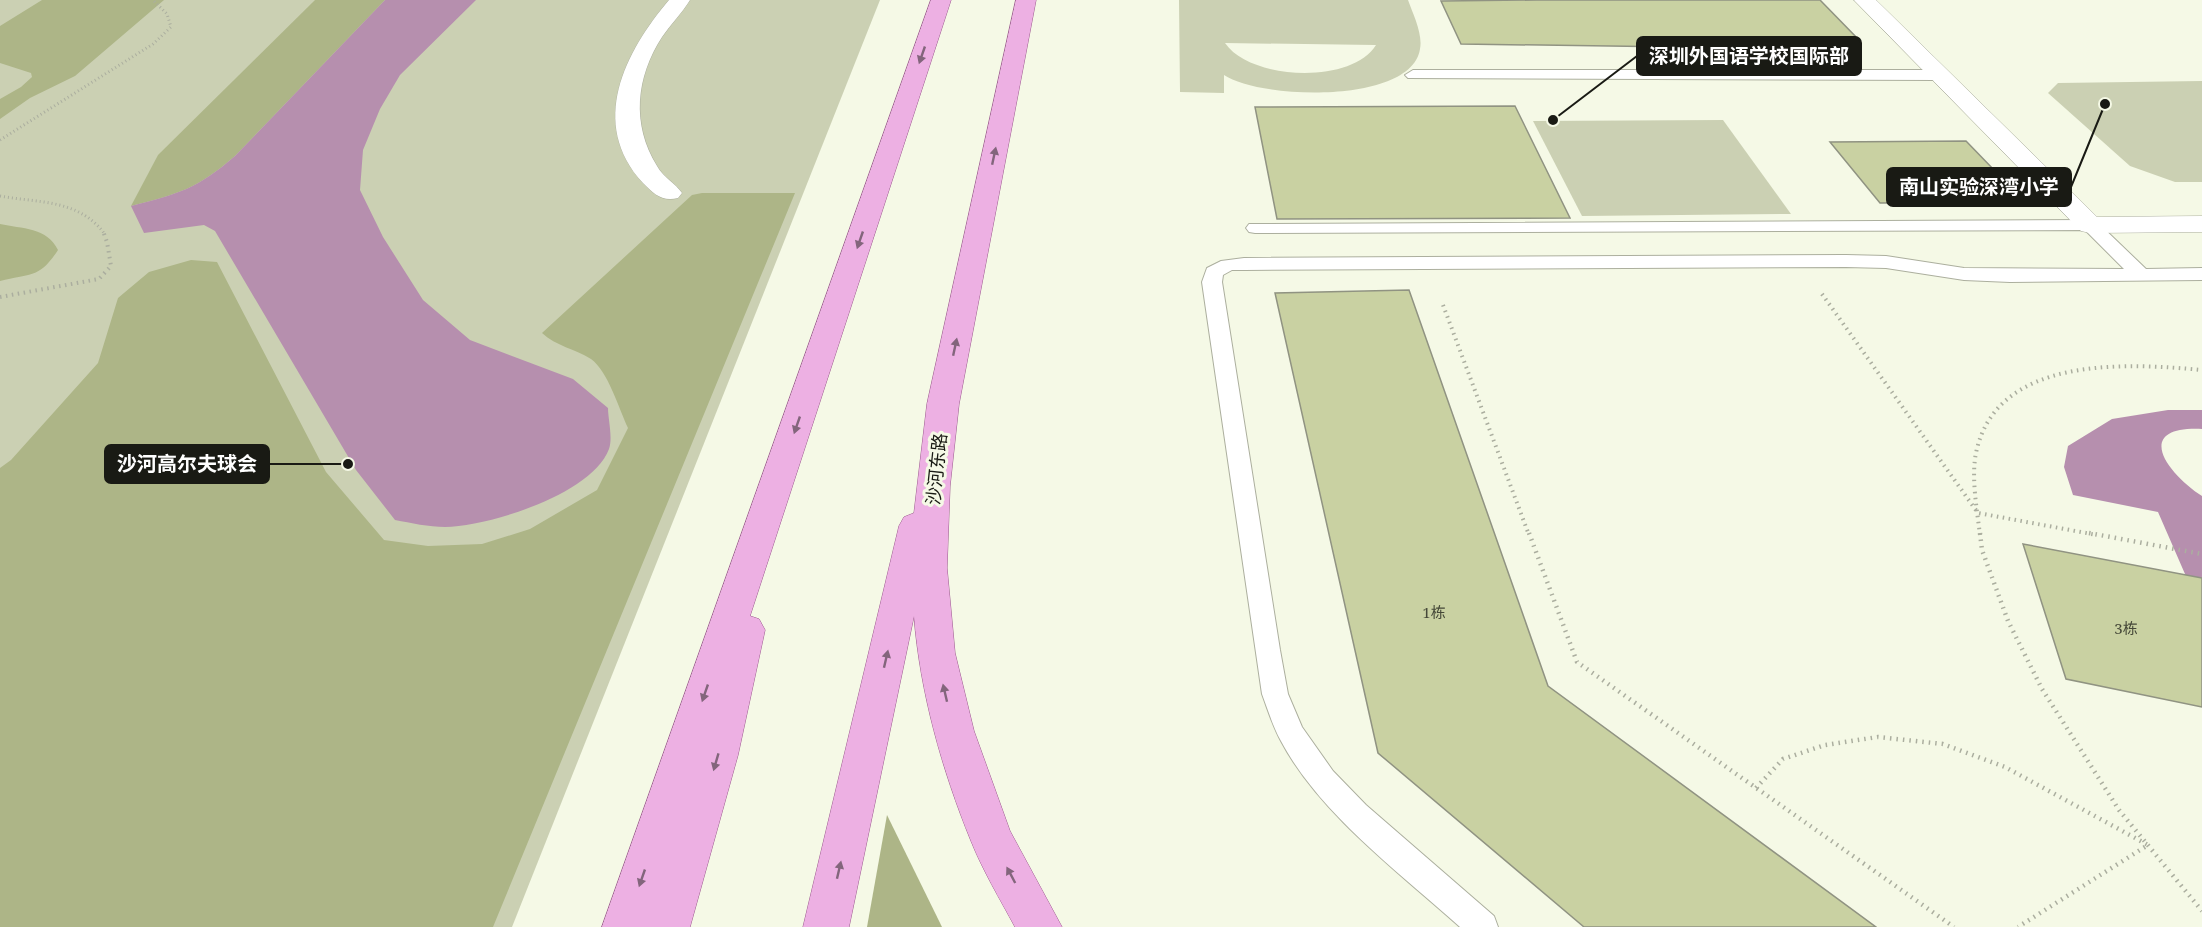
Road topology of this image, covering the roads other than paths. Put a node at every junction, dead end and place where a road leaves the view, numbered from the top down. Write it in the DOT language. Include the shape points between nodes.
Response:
graph roads {
  1 [pos="680,0"];
  2 [pos="941,0"];
  3 [pos="1026,0"];
  4 [pos="1864,0"];
  5 [pos="1413,75"];
  6 [pos="1939,75"];
  7 [pos="669,193"];
  8 [pos="2202,224"];
  9 [pos="2090,225"];
  10 [pos="1255,228"];
  11 [pos="2202,274"];
  12 [pos="2142,276"];
  13 [pos="943,404"];
  14 [pos="778,479"];
  15 [pos="625,927"];
  16 [pos="667,927"];
  17 [pos="826,927"];
  18 [pos="1039,927"];
  19 [pos="1484,927"];
  1 -- 7 [label="street" via="640,53 627,98 627,126 634,144 646,171"];
  2 -- 14 [label="main road, one-way"];
  13 -- 3 [label="main road, 沙河东路, one-way"];
  4 -- 6 [label="street"];
  5 -- 6 [label="lane"];
  6 -- 9 [label="street"];
  8 -- 9 [label="street"];
  9 -- 10 [label="lane"];
  9 -- 12 [label="lane"];
  11 -- 12 [label="lane"];
  12 -- 19 [label="lane" via="1964,274 1886,262 1799,261 1244,264 1227,265 1214,272 1212,282 1267,650 1275,694 1291,734 1323,780 1356,814"];
  17 -- 13 [label="main road, one-way"];
  18 -- 13 [label="main road, 沙河东路, one-way" via="992,840 954,730 936,653 929,568"];
  14 -- 15 [label="main road, one-way"];
  14 -- 16 [label="main road, one-way" via="718,755"];
}
